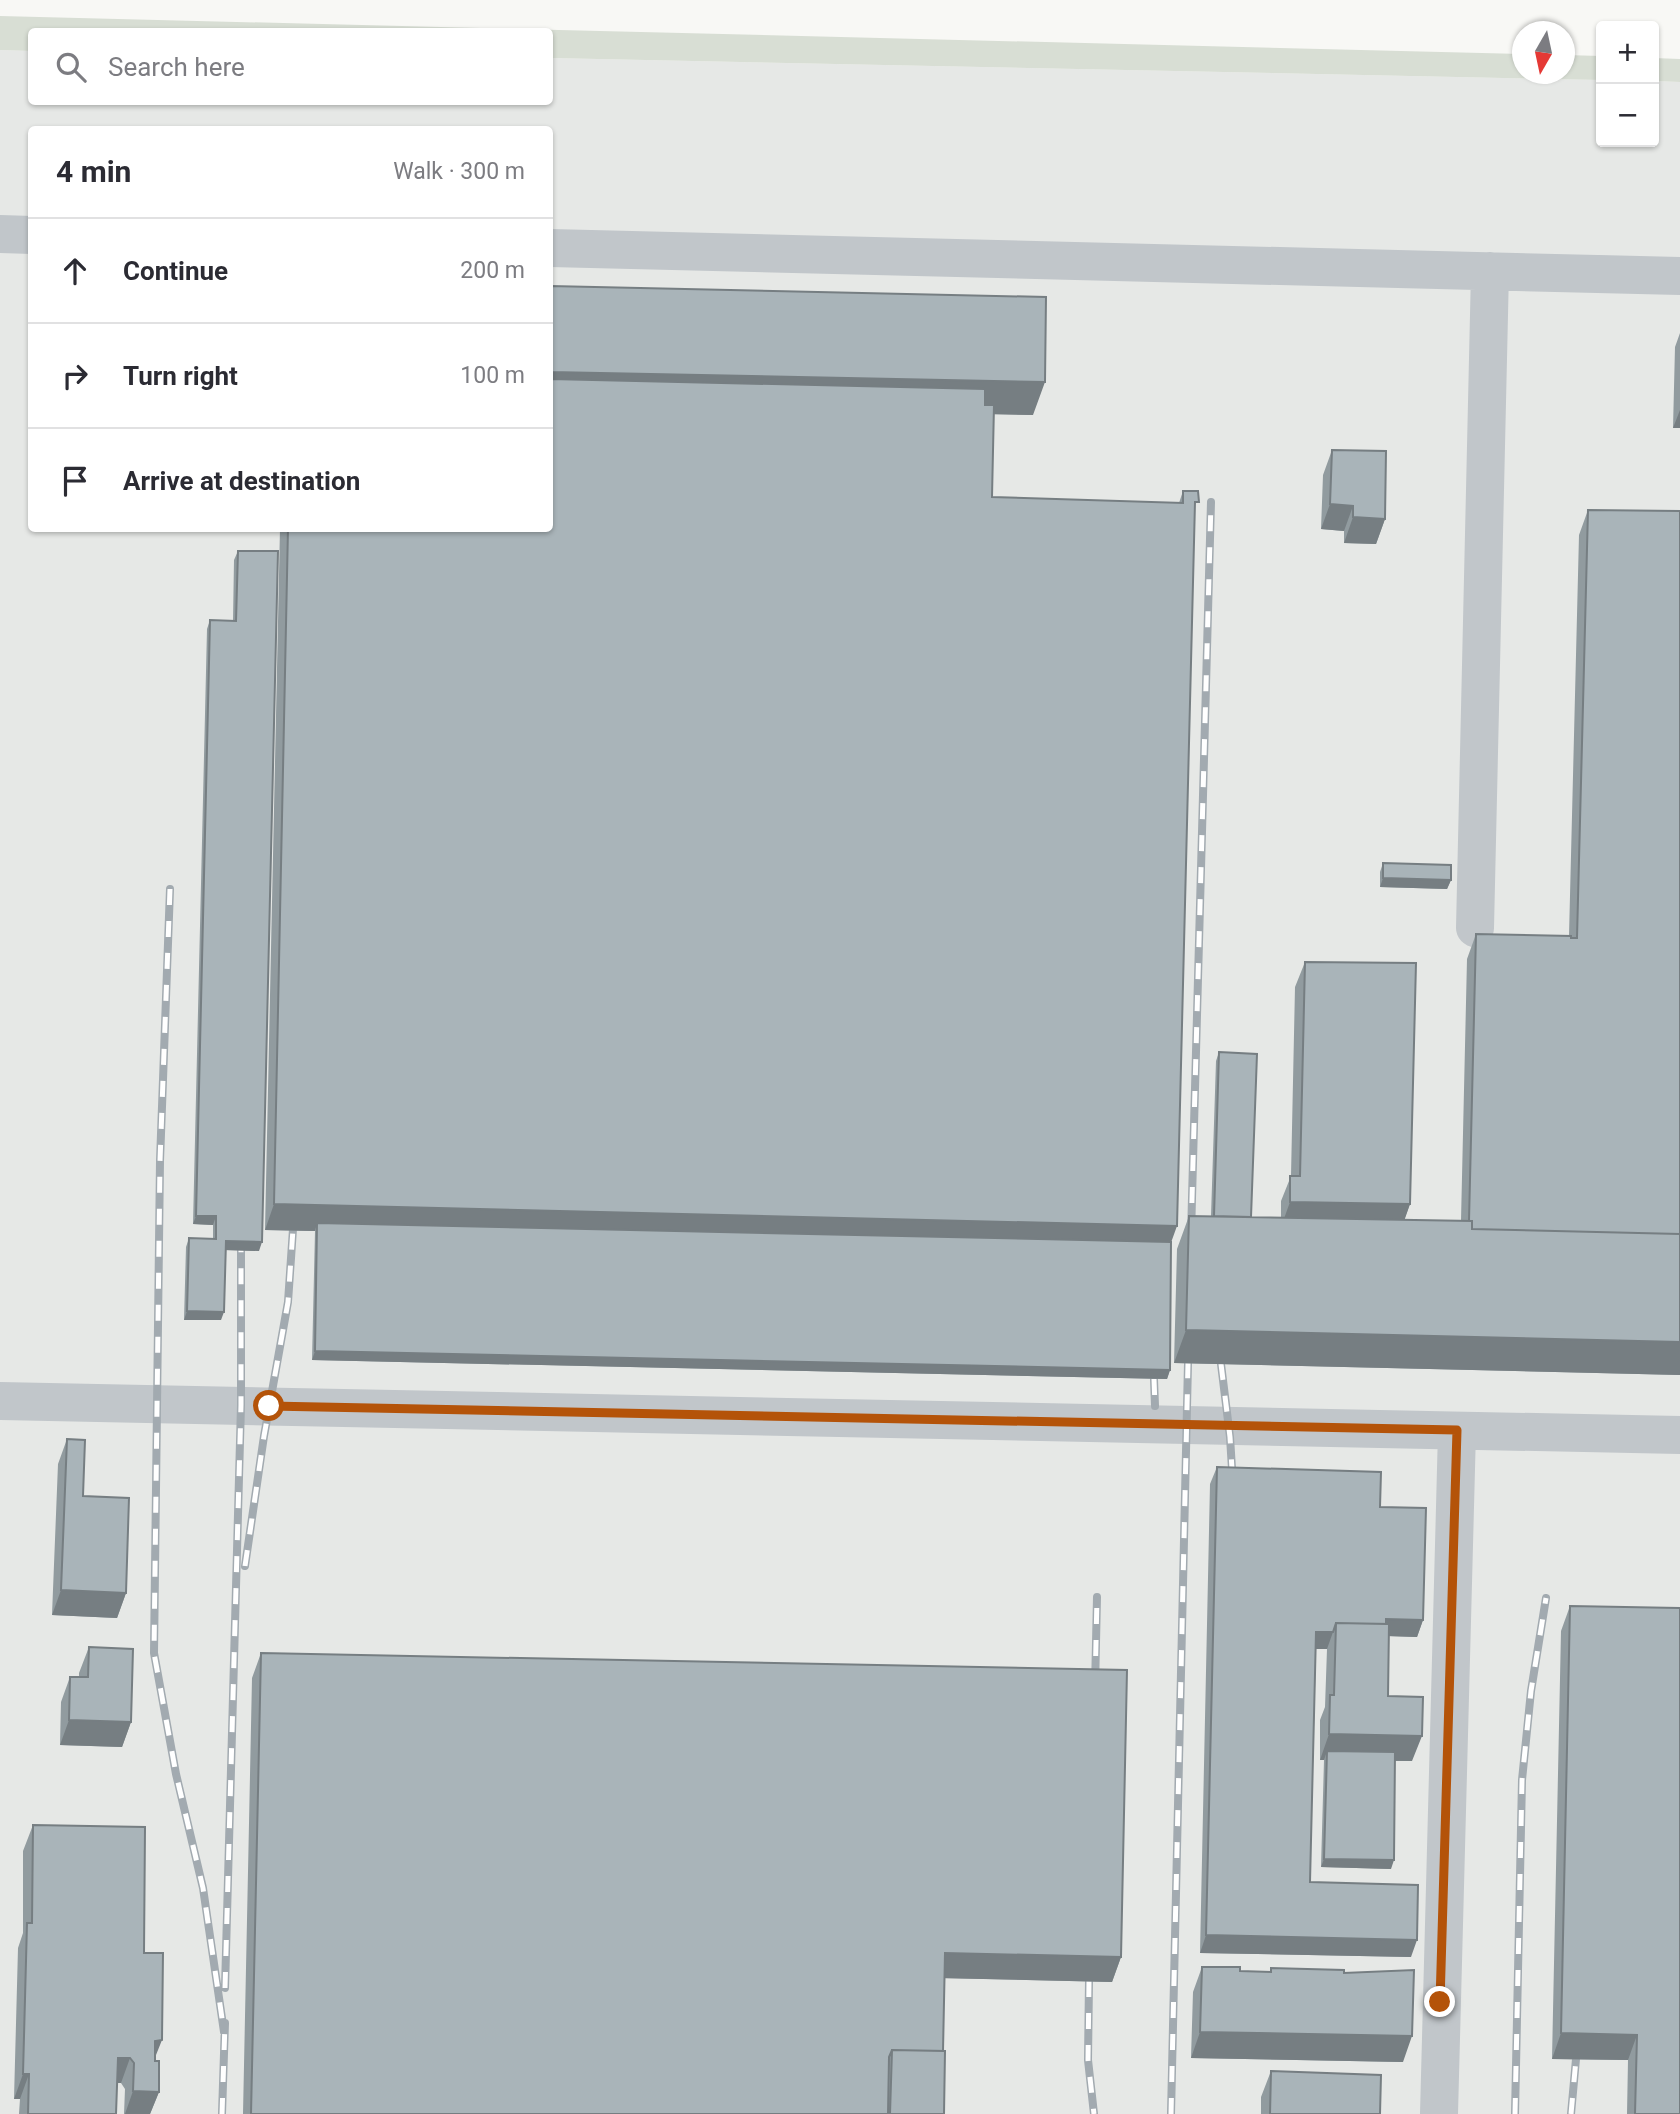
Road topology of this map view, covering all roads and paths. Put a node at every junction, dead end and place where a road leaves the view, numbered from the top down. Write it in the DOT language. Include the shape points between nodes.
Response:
graph roads {
  1 [pos="0,234"];
  2 [pos="28,235"];
  3 [pos="553,248"];
  4 [pos="1490,271"];
  5 [pos="1680,276"];
  6 [pos="1475,928"];
  7 [pos="0,1401"];
  8 [pos="1457,1430"];
  9 [pos="1680,1435"];
  10 [pos="1439,2114"];
  1 -- 2 [label="lane"];
  3 -- 4 [label="lane"];
  4 -- 5 [label="lane"];
  4 -- 6 [label="lane"];
  7 -- 8 [label="lane"];
  8 -- 9 [label="lane"];
  8 -- 10 [label="lane"];
}
